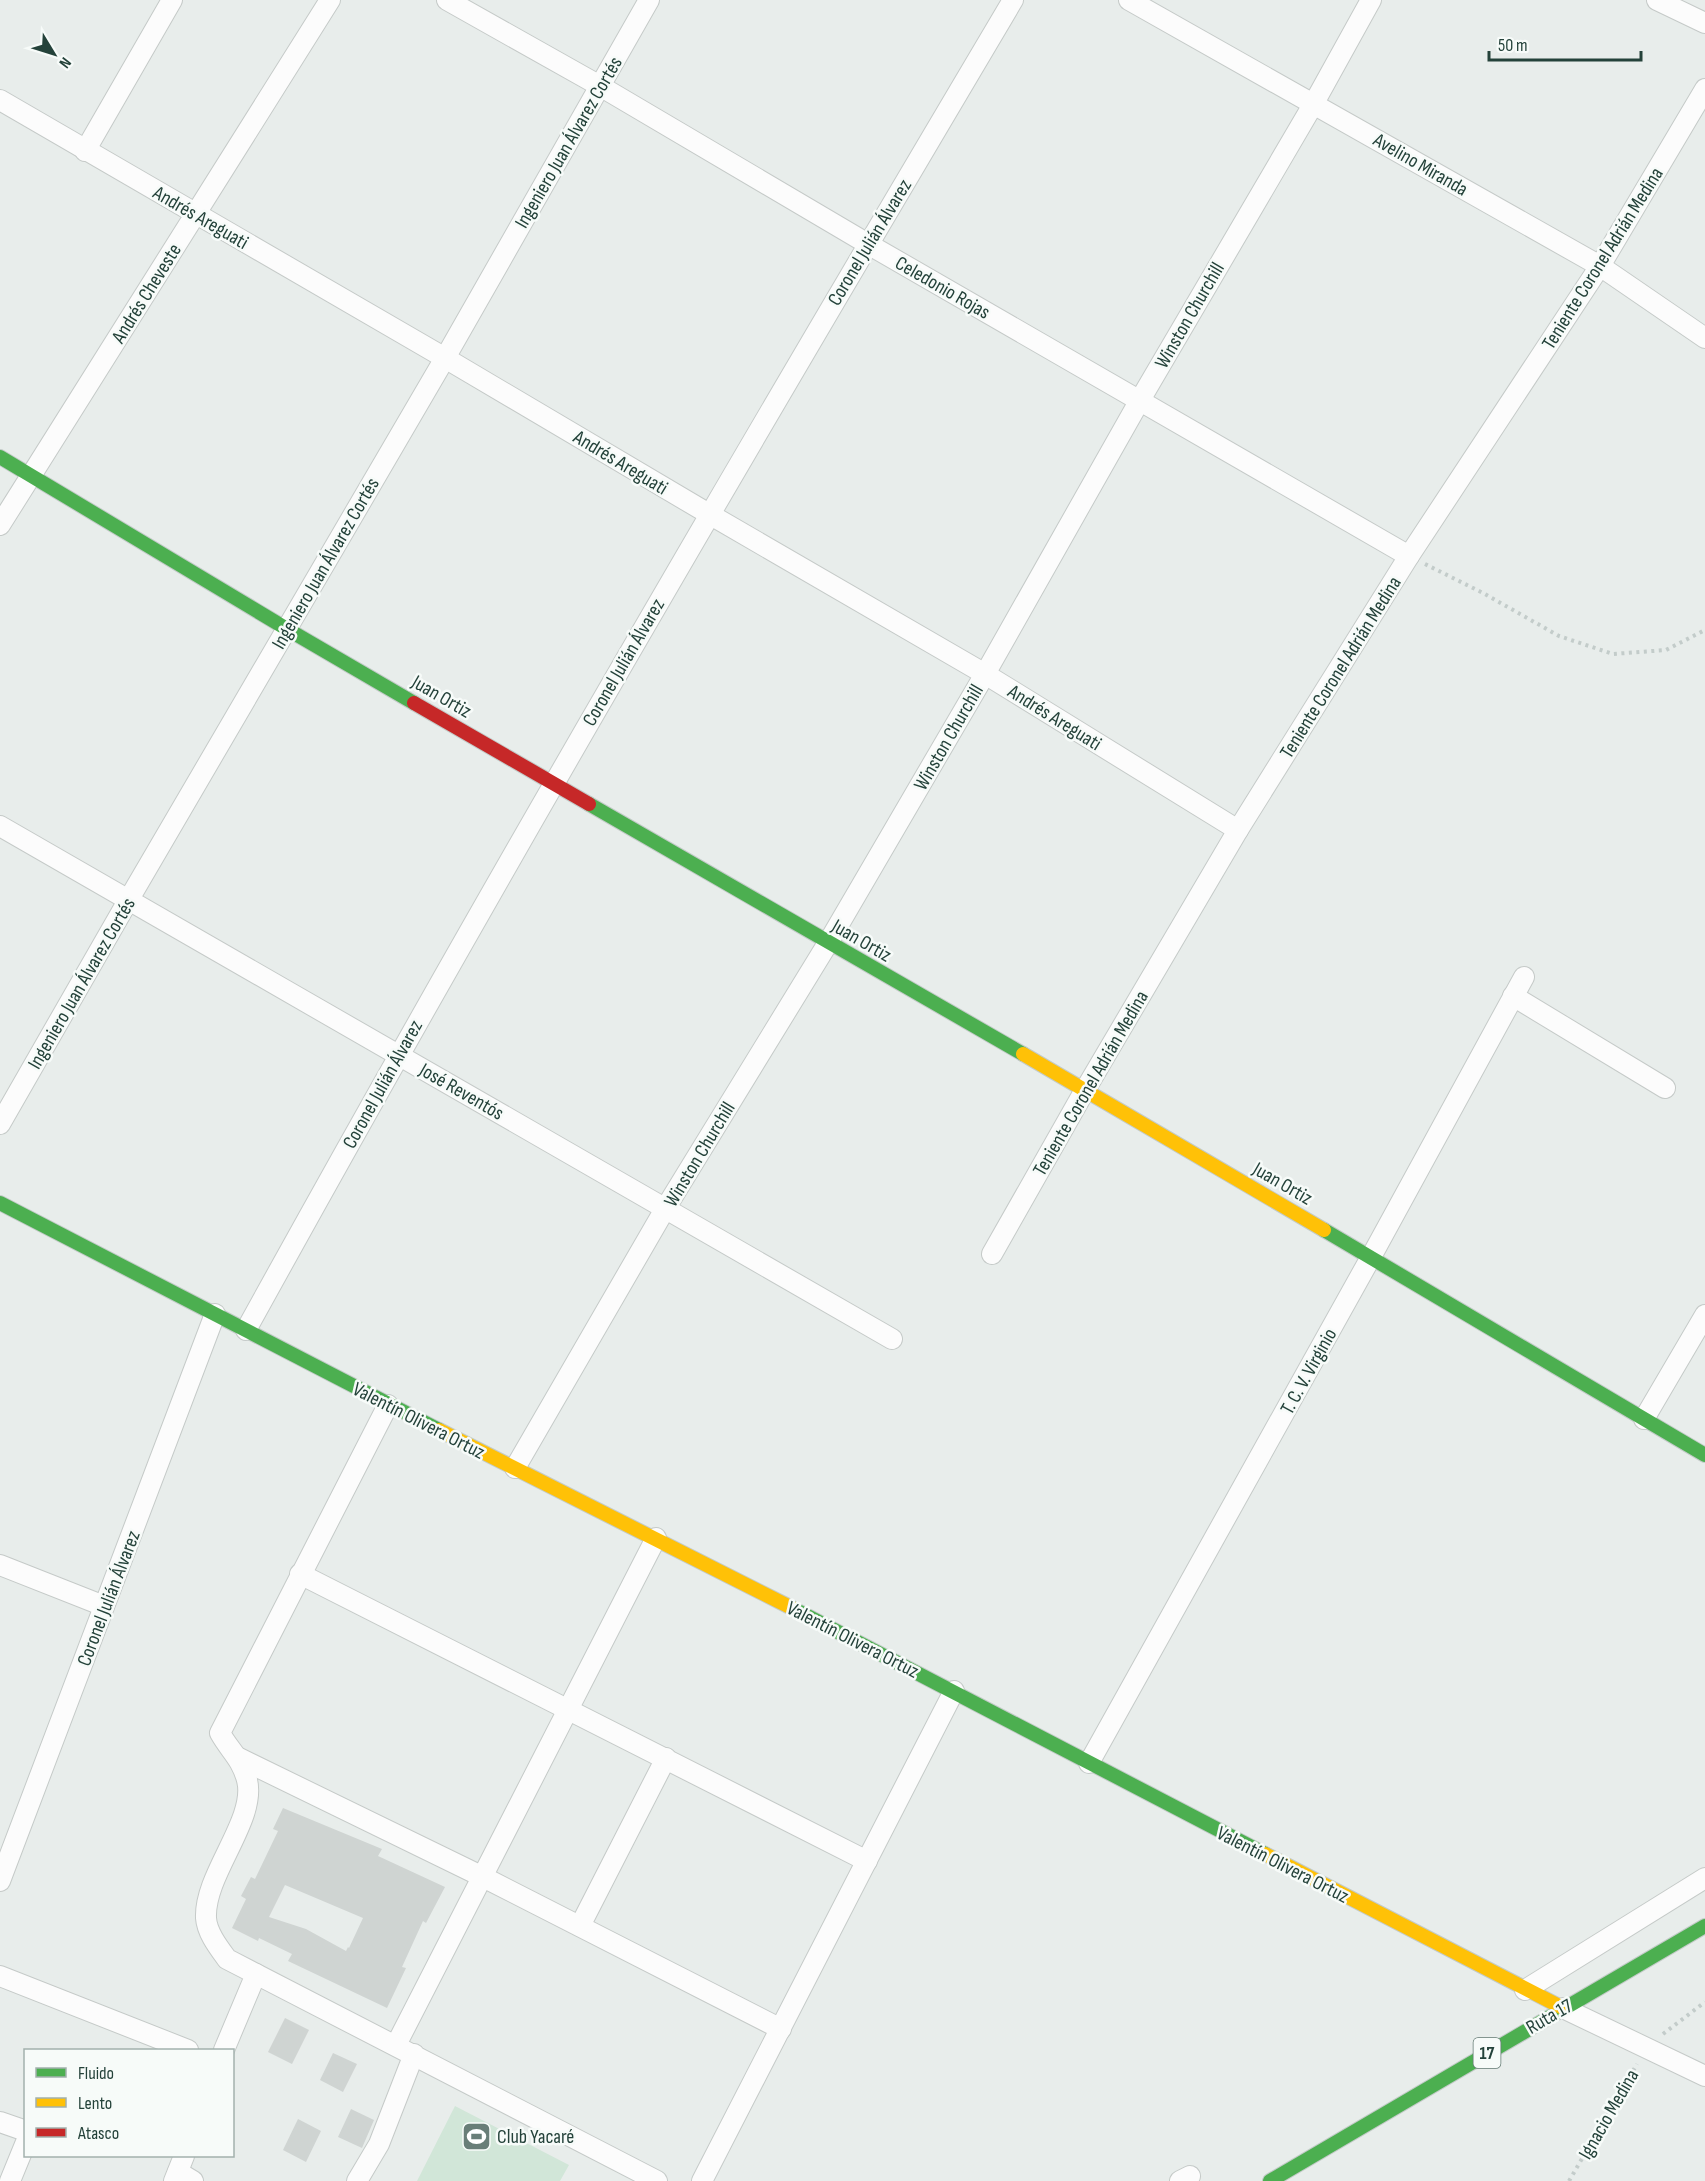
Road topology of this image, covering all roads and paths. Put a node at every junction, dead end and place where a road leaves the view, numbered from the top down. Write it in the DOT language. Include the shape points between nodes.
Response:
graph roads {
  1 [pos="172,0"];
  2 [pos="330,0"];
  3 [pos="447,0"];
  4 [pos="649,0"];
  5 [pos="1013,0"];
  6 [pos="1129,0"];
  7 [pos="1371,0"];
  8 [pos="1657,0"];
  9 [pos="1705,23"];
  10 [pos="600,86"];
  11 [pos="1705,89"];
  12 [pos="0,100"];
  13 [pos="1314,103"];
  14 [pos="85,151"];
  15 [pos="195,214"];
  16 [pos="868,244"];
  17 [pos="1600,266"];
  18 [pos="1705,338"];
  19 [pos="445,358"];
  20 [pos="1140,400"];
  21 [pos="0,457"];
  22 [pos="31,476"];
  23 [pos="709,514"];
  24 [pos="0,525"];
  25 [pos="1409,556"];
  26 [pos="286,628"];
  27 [pos="1705,630"];
  28 [pos="985,674"];
  29 [pos="553,783"];
  30 [pos="0,826"];
  31 [pos="1238,830"];
  32 [pos="129,899"];
  33 [pos="828,943"];
  34 [pos="1524,977"];
  35 [pos="1513,996"];
  36 [pos="398,1054"];
  37 [pos="1665,1088"];
  38 [pos="1084,1090"];
  39 [pos="0,1124"];
  40 [pos="0,1203"];
  41 [pos="666,1209"];
  42 [pos="992,1254"];
  43 [pos="1371,1257"];
  44 [pos="215,1314"];
  45 [pos="1705,1315"];
  46 [pos="246,1330"];
  47 [pos="892,1339"];
  48 [pos="388,1404"];
  49 [pos="1644,1419"];
  50 [pos="1705,1455"];
  51 [pos="515,1468"];
  52 [pos="656,1538"];
  53 [pos="0,1565"];
  54 [pos="300,1574"];
  55 [pos="105,1605"];
  56 [pos="954,1691"];
  57 [pos="568,1709"];
  58 [pos="239,1758"];
  59 [pos="666,1758"];
  60 [pos="1089,1763"];
  61 [pos="867,1861"];
  62 [pos="483,1876"];
  63 [pos="1705,1878"];
  64 [pos="0,1881"];
  65 [pos="580,1926"];
  66 [pos="1705,1926"];
  67 [pos="256,1974"];
  68 [pos="0,1976"];
  69 [pos="1525,1990"];
  70 [pos="1705,2002"];
  71 [pos="1563,2008"];
  72 [pos="781,2029"];
  73 [pos="396,2045"];
  74 [pos="1647,2047"];
  75 [pos="185,2049"];
  76 [pos="224,2049"];
  77 [pos="414,2054"];
  78 [pos="1705,2076"];
  79 [pos="0,2122"];
  80 [pos="24,2131"];
  81 [pos="24,2147"];
  82 [pos="10,2181"];
  83 [pos="357,2181"];
  84 [pos="657,2181"];
  85 [pos="702,2181"];
  86 [pos="1270,2181"];
  87 [pos="1569,2181"];
  1 -- 14 [label="street"];
  2 -- 15 [label="street, Andrés Cheveste"];
  3 -- 10 [label="street, Celedonio Rojas"];
  4 -- 10 [label="street, Ingeniero Juan Álvarez Cortés"];
  5 -- 16 [label="street, Coronel Julián Álvarez"];
  6 -- 13 [label="street, Avelino Miranda"];
  7 -- 13 [label="street, Winston Churchill"];
  8 -- 9 [label="street"];
  10 -- 16 [label="street, Celedonio Rojas"];
  10 -- 19 [label="street, Ingeniero Juan Álvarez Cortés"];
  11 -- 17 [label="street, Teniente Coronel Adrián Medina"];
  12 -- 14 [label="street, Andrés Areguati"];
  13 -- 17 [label="street, Avelino Miranda"];
  13 -- 20 [label="street, Winston Churchill"];
  14 -- 15 [label="street, Andrés Areguati"];
  15 -- 19 [label="street, Andrés Areguati"];
  15 -- 22 [label="street, Andrés Cheveste"];
  16 -- 20 [label="street, Celedonio Rojas"];
  16 -- 23 [label="street, Coronel Julián Álvarez"];
  17 -- 18 [label="street, Avelino Miranda"];
  17 -- 25 [label="street, Teniente Coronel Adrián Medina"];
  19 -- 23 [label="street, Andrés Areguati"];
  19 -- 26 [label="street, Ingeniero Juan Álvarez Cortés"];
  20 -- 25 [label="street, Celedonio Rojas"];
  20 -- 28 [label="street, Winston Churchill"];
  21 -- 22 [label="main road, Juan Ortiz"];
  22 -- 24 [label="street, Andrés Cheveste"];
  22 -- 26 [label="main road, Juan Ortiz"];
  23 -- 28 [label="street, Andrés Areguati"];
  23 -- 29 [label="street, Coronel Julián Álvarez"];
  25 -- 27 [label="path" via="1559,636 1613,654 1666,650"];
  25 -- 31 [label="street, Teniente Coronel Adrián Medina"];
  26 -- 29 [label="main road, Juan Ortiz"];
  26 -- 32 [label="street, Ingeniero Juan Álvarez Cortés"];
  28 -- 31 [label="street, Andrés Areguati"];
  28 -- 33 [label="street, Winston Churchill"];
  29 -- 33 [label="main road, Juan Ortiz"];
  29 -- 36 [label="street, Coronel Julián Álvarez"];
  30 -- 32 [label="street, José Reventós"];
  31 -- 38 [label="street, Teniente Coronel Adrián Medina"];
  32 -- 36 [label="street, José Reventós"];
  32 -- 39 [label="street, Ingeniero Juan Álvarez Cortés"];
  33 -- 38 [label="main road, Juan Ortiz"];
  33 -- 41 [label="street, Winston Churchill"];
  34 -- 35 [label="street, T. C. V. Virginio"];
  35 -- 37 [label="street"];
  35 -- 43 [label="street, T. C. V. Virginio"];
  36 -- 41 [label="street, José Reventós"];
  36 -- 46 [label="street, Coronel Julián Álvarez"];
  38 -- 42 [label="street, Teniente Coronel Adrián Medina"];
  38 -- 43 [label="main road, Juan Ortiz"];
  40 -- 44 [label="main road, Valentín Olivera Ortuz"];
  41 -- 47 [label="street, José Reventós"];
  41 -- 51 [label="street, Winston Churchill"];
  43 -- 49 [label="main road, Juan Ortiz"];
  43 -- 60 [label="street, T. C. V. Virginio"];
  44 -- 46 [label="main road, Valentín Olivera Ortuz"];
  44 -- 55 [label="street, Coronel Julián Álvarez"];
  45 -- 49 [label="street"];
  46 -- 48 [label="main road, Valentín Olivera Ortuz"];
  48 -- 51 [label="main road, Valentín Olivera Ortuz"];
  48 -- 54 [label="street"];
  49 -- 50 [label="main road, Juan Ortiz"];
  51 -- 52 [label="main road, Valentín Olivera Ortuz"];
  52 -- 56 [label="main road, Valentín Olivera Ortuz"];
  52 -- 57 [label="street"];
  53 -- 55 [label="street"];
  54 -- 57 [label="street"];
  54 -- 58 [label="street" via="220,1733"];
  55 -- 64 [label="street, Coronel Julián Álvarez"];
  56 -- 60 [label="main road, Valentín Olivera Ortuz"];
  56 -- 61 [label="street"];
  57 -- 59 [label="street"];
  57 -- 62 [label="street"];
  58 -- 62 [label="street"];
  58 -- 67 [label="street" via="248,1782 246,1808 209,1893 206,1920 227,1959"];
  59 -- 61 [label="street"];
  59 -- 65 [label="street"];
  60 -- 69 [label="main road, Valentín Olivera Ortuz"];
  61 -- 72 [label="street"];
  62 -- 65 [label="street"];
  62 -- 73 [label="street"];
  63 -- 69 [label="street, Ruta 17"];
  65 -- 72 [label="street"];
  66 -- 71 [label="main road, Ruta 17 / 17"];
  67 -- 73 [label="street"];
  67 -- 76 [label="street"];
  68 -- 75 [label="street"];
  69 -- 71 [label="main road, Valentín Olivera Ortuz"];
  70 -- 74 [label="path"];
  71 -- 74 [label="street, Valentín Olivera Ortuz"];
  71 -- 86 [label="main road, Ruta 17 / 17"];
  72 -- 85 [label="street"];
  73 -- 77 [label="street"];
  74 -- 78 [label="street, Valentín Olivera Ortuz"];
  74 -- 87 [label="path, Ignacio Medina"];
  77 -- 83 [label="street" via="379,2144"];
  77 -- 84 [label="street"];
  79 -- 80 [label="street"];
  81 -- 82 [label="street"];
}
